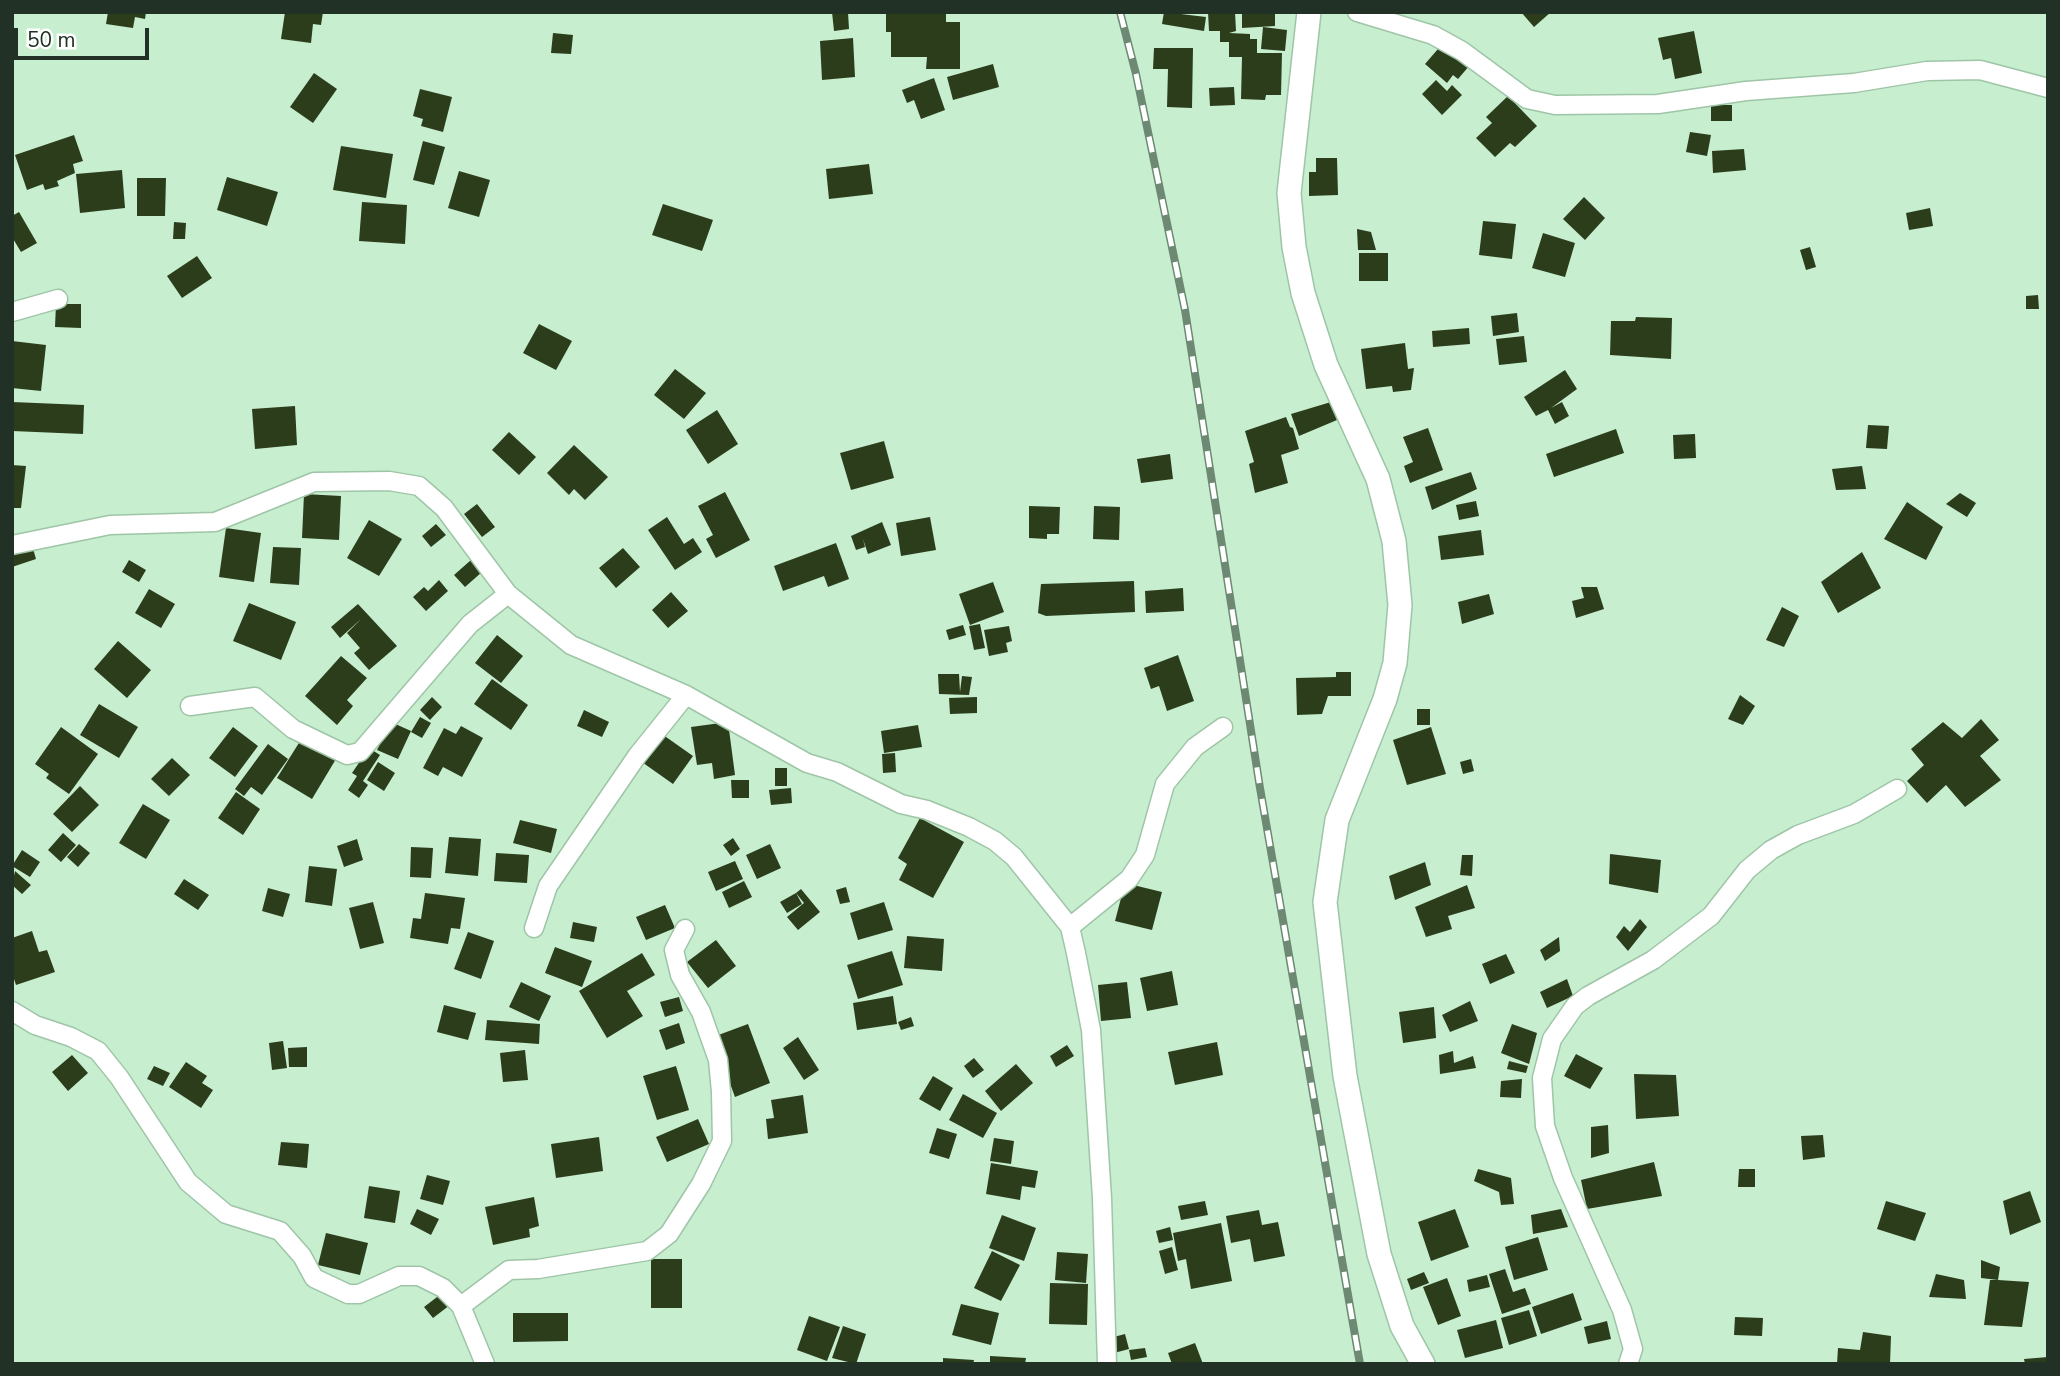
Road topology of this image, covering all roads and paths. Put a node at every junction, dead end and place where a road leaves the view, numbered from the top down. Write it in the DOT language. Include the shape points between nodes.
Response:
graph roads {
  1 [pos="1309,12"];
  2 [pos="1357,12"];
  3 [pos="2048,88"];
  4 [pos="58,299"];
  5 [pos="12,312"];
  6 [pos="12,545"];
  7 [pos="508,594"];
  8 [pos="686,695"];
  9 [pos="190,706"];
  10 [pos="1223,727"];
  11 [pos="1897,789"];
  12 [pos="1070,927"];
  13 [pos="534,928"];
  14 [pos="685,929"];
  15 [pos="12,1011"];
  16 [pos="461,1306"];
  17 [pos="485,1364"];
  18 [pos="1107,1364"];
  19 [pos="1423,1364"];
  20 [pos="1628,1364"];
  1 -- 19 [label="street" via="1289,193 1294,247 1326,365 1378,478 1394,541 1400,605 1395,663 1337,820 1325,902 1345,1076 1374,1227 1402,1326"];
  2 -- 3 [label="street" via="1433,35 1528,99 1555,106 1658,104 1927,71 1980,70"];
  4 -- 5 [label="street"];
  6 -- 7 [label="street" via="110,525 215,522 314,482 389,481 418,486 444,508"];
  7 -- 8 [label="street" via="571,645"];
  7 -- 9 [label="street" via="470,624 360,752 347,755 293,729 254,697"];
  8 -- 12 [label="street" via="807,763 996,841"];
  8 -- 13 [label="street" via="637,756 548,886"];
  10 -- 12 [label="street" via="1195,747 1165,784 1145,855 1129,879"];
  11 -- 20 [label="street" via="1854,814 1770,850 1747,870 1711,916 1653,960 1575,1006 1552,1039 1542,1078 1545,1126 1622,1310 1633,1349"];
  12 -- 18 [label="street" via="1091,1030"];
  14 -- 16 [label="street" via="674,950 680,975 701,1012 718,1060 721,1092 722,1141 701,1184 669,1234 647,1251 509,1270"];
  15 -- 16 [label="street" via="98,1051 188,1182 226,1214 280,1231 314,1278 348,1294 359,1294 399,1276 419,1276 443,1287"];
  16 -- 17 [label="street"];
}
